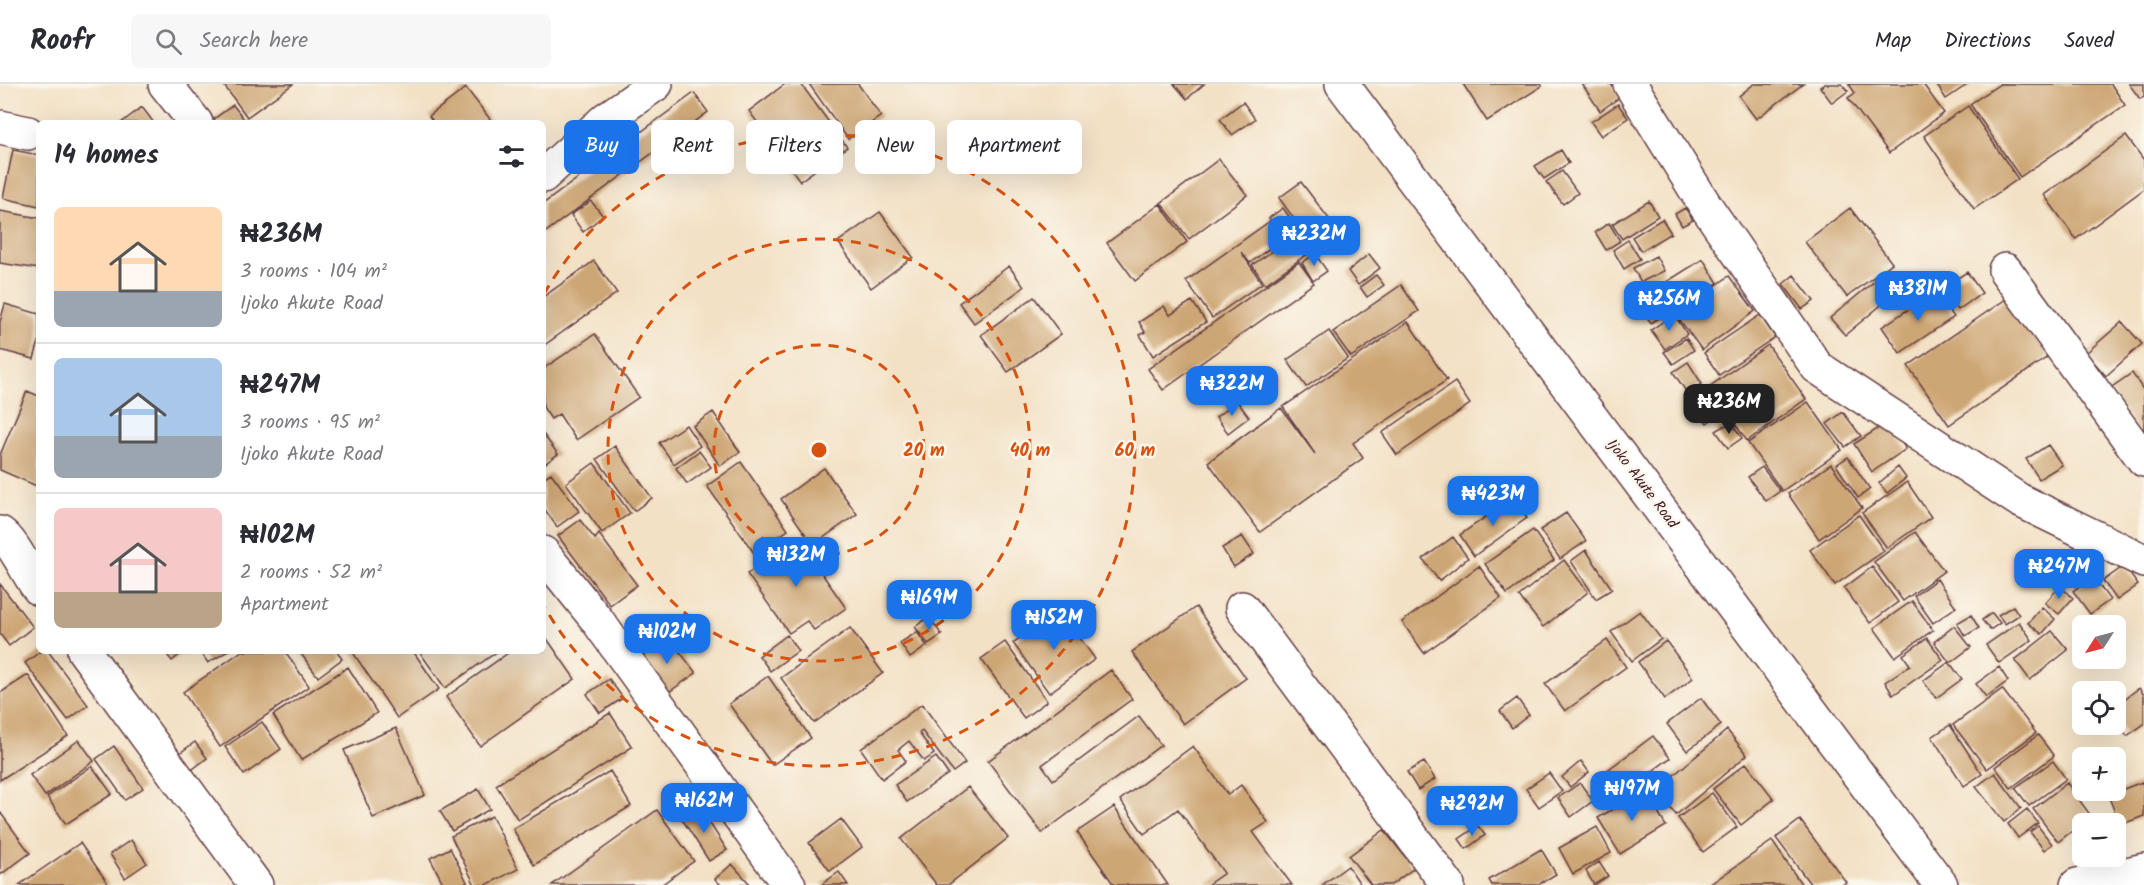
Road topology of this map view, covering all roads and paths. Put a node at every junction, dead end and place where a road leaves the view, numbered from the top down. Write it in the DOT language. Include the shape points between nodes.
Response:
graph roads {
  1 [pos="165,84"];
  2 [pos="656,84"];
  3 [pos="1342,84"];
  4 [pos="1630,84"];
  5 [pos="194,120"];
  6 [pos="546,173"];
  7 [pos="2005,270"];
  8 [pos="2144,460"];
  9 [pos="0,533"];
  10 [pos="546,557"];
  11 [pos="2144,561"];
  12 [pos="35,577"];
  13 [pos="1242,608"];
  14 [pos="86,654"];
  15 [pos="2144,870"];
  16 [pos="256,885"];
  17 [pos="789,885"];
  18 [pos="1448,885"];
  19 [pos="1941,885"];
  20 [pos="2078,885"];
  1 -- 5 [label="street"];
  2 -- 6 [label="street" via="606,119"];
  3 -- 19 [label="street, Ijoko Akute Road"];
  4 -- 11 [label="street" via="1705,205 1817,366 2019,500"];
  7 -- 8 [label="street"];
  9 -- 12 [label="street"];
  10 -- 17 [label="street" via="597,620"];
  13 -- 18 [label="street"];
  14 -- 16 [label="street"];
  15 -- 20 [label="street"];
}
